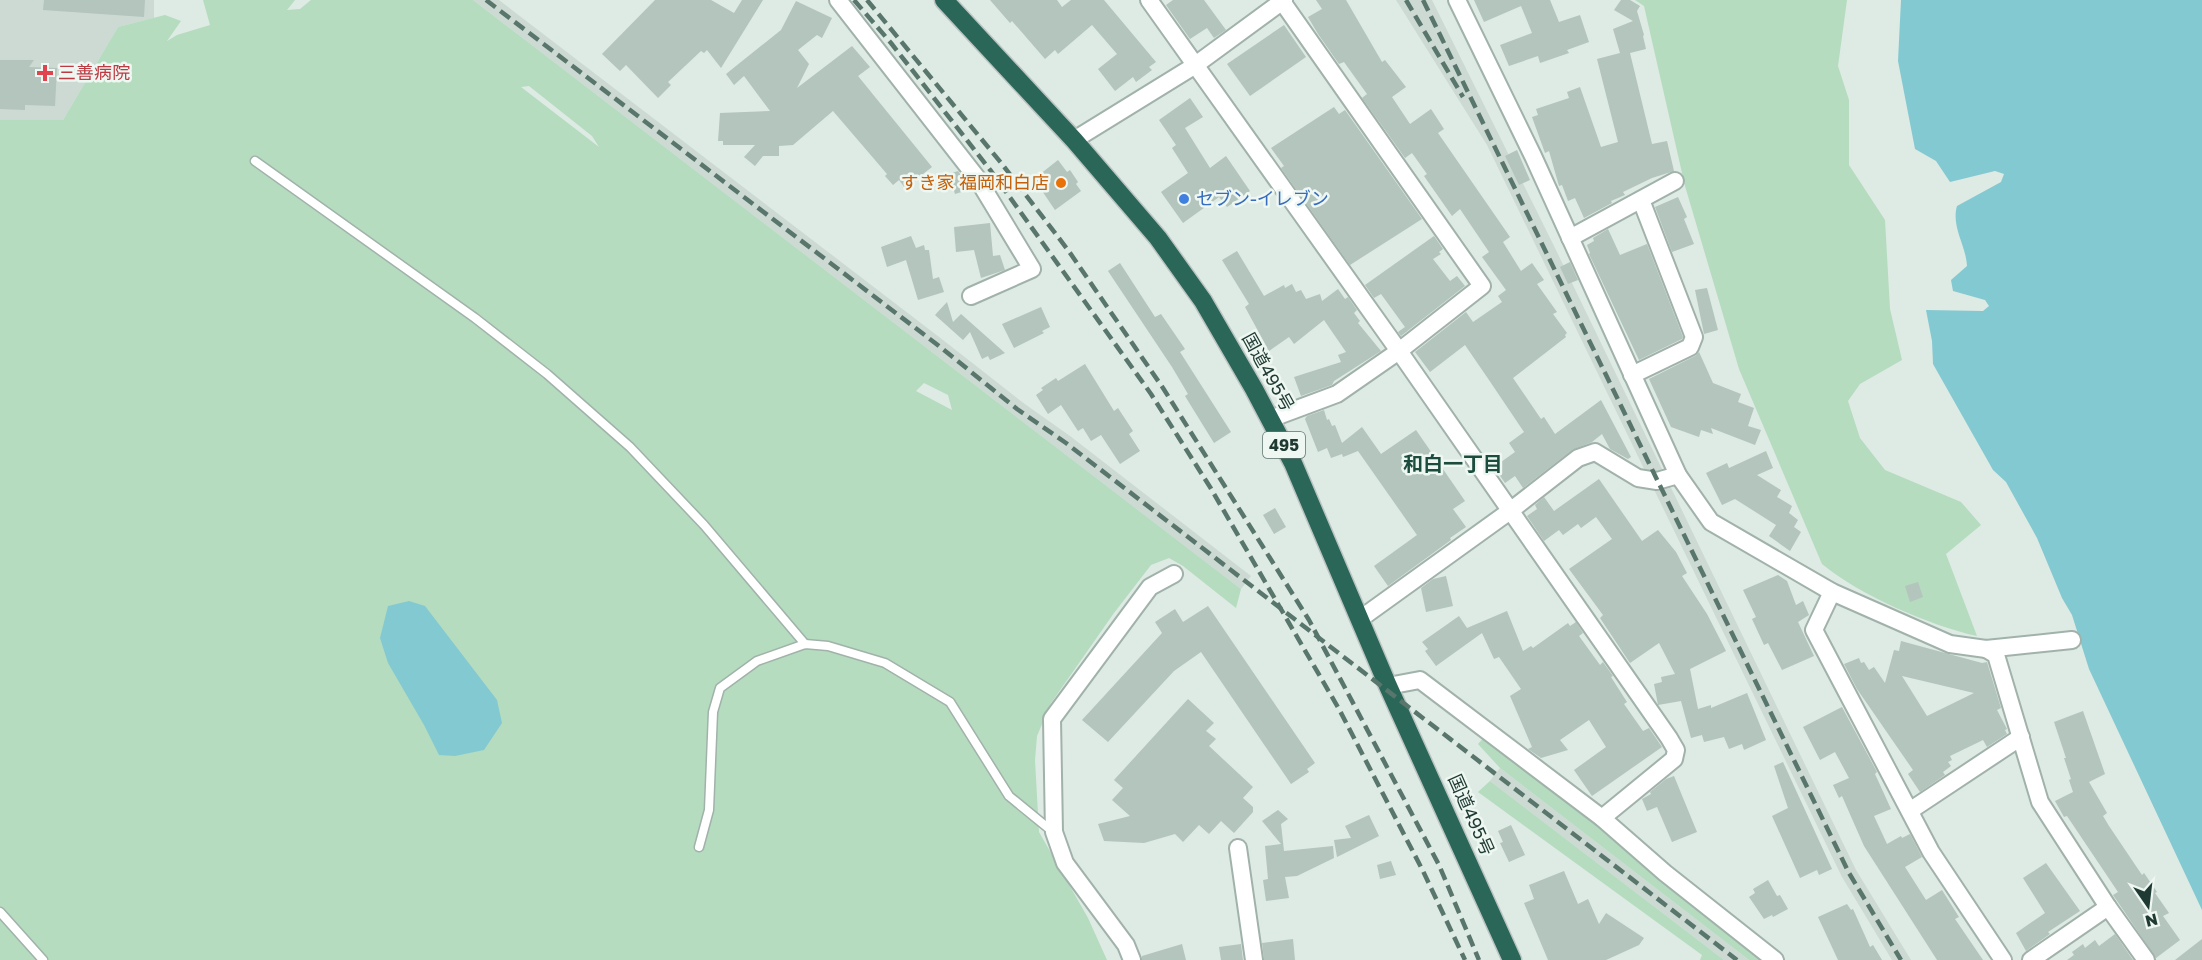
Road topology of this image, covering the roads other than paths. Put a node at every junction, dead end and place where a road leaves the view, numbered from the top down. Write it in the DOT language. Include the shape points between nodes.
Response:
graph roads {
  1 [pos="838,0"];
  2 [pos="944,0"];
  3 [pos="1149,0"];
  4 [pos="1282,0"];
  5 [pos="1457,0"];
  6 [pos="1194,66"];
  7 [pos="1074,140"];
  8 [pos="255,161"];
  9 [pos="1675,181"];
  10 [pos="1641,200"];
  11 [pos="1570,238"];
  12 [pos="971,296"];
  13 [pos="1399,351"];
  14 [pos="1632,375"];
  15 [pos="1270,418"];
  16 [pos="1678,475"];
  17 [pos="1510,511"];
  18 [pos="1174,574"];
  19 [pos="1832,592"];
  20 [pos="1360,619"];
  21 [pos="2072,640"];
  22 [pos="805,644"];
  23 [pos="1986,650"];
  24 [pos="1388,686"];
  25 [pos="2021,737"];
  26 [pos="1911,810"];
  27 [pos="1602,818"];
  28 [pos="1054,832"];
  29 [pos="699,847"];
  30 [pos="1238,848"];
  31 [pos="2108,907"];
  32 [pos="0,912"];
  33 [pos="44,960"];
  34 [pos="1132,960"];
  35 [pos="1254,960"];
  36 [pos="1512,960"];
  37 [pos="1775,960"];
  38 [pos="2003,960"];
  39 [pos="2031,960"];
  40 [pos="2146,960"];
  1 -- 12 [label="street" via="977,178 1032,269"];
  2 -- 7 [label="highway, 国道495号 / 495"];
  3 -- 6 [label="street"];
  4 -- 6 [label="street"];
  4 -- 13 [label="street" via="1482,286"];
  5 -- 11 [label="street"];
  6 -- 7 [label="street"];
  6 -- 13 [label="street"];
  7 -- 15 [label="highway, 国道495号 / 495" via="1158,238 1203,301"];
  8 -- 22 [label="lane" via="547,374 630,447 704,525"];
  9 -- 10 [label="street"];
  10 -- 11 [label="street"];
  10 -- 14 [label="street" via="1694,337 1690,347"];
  11 -- 14 [label="street"];
  13 -- 15 [label="street" via="1337,394"];
  13 -- 17 [label="street"];
  14 -- 16 [label="street"];
  15 -- 20 [label="highway, 国道495号 / 495"];
  16 -- 17 [label="street" via="1658,481 1638,478 1595,452 1578,458"];
  16 -- 19 [label="street" via="1711,522"];
  17 -- 20 [label="street"];
  17 -- 27 [label="street" via="1676,750 1674,759"];
  18 -- 28 [label="street" via="1150,587 1052,719"];
  19 -- 23 [label="street" via="1950,644"];
  19 -- 26 [label="street" via="1814,630"];
  20 -- 24 [label="highway, 国道495号 / 495"];
  21 -- 23 [label="street"];
  22 -- 28 [label="lane" via="828,646 885,663 950,702 1009,796"];
  22 -- 29 [label="lane" via="757,662 720,688 713,712 709,810"];
  23 -- 25 [label="street" via="1996,655"];
  24 -- 27 [label="street" via="1420,680"];
  24 -- 36 [label="highway, 国道495号 / 495"];
  25 -- 26 [label="street"];
  25 -- 31 [label="street" via="2040,802"];
  26 -- 38 [label="street" via="1931,852"];
  27 -- 37 [label="street"];
  28 -- 34 [label="street" via="1065,864 1126,945"];
  30 -- 35 [label="street"];
  31 -- 39 [label="street"];
  31 -- 40 [label="street"];
  32 -- 33 [label="lane"];
}
